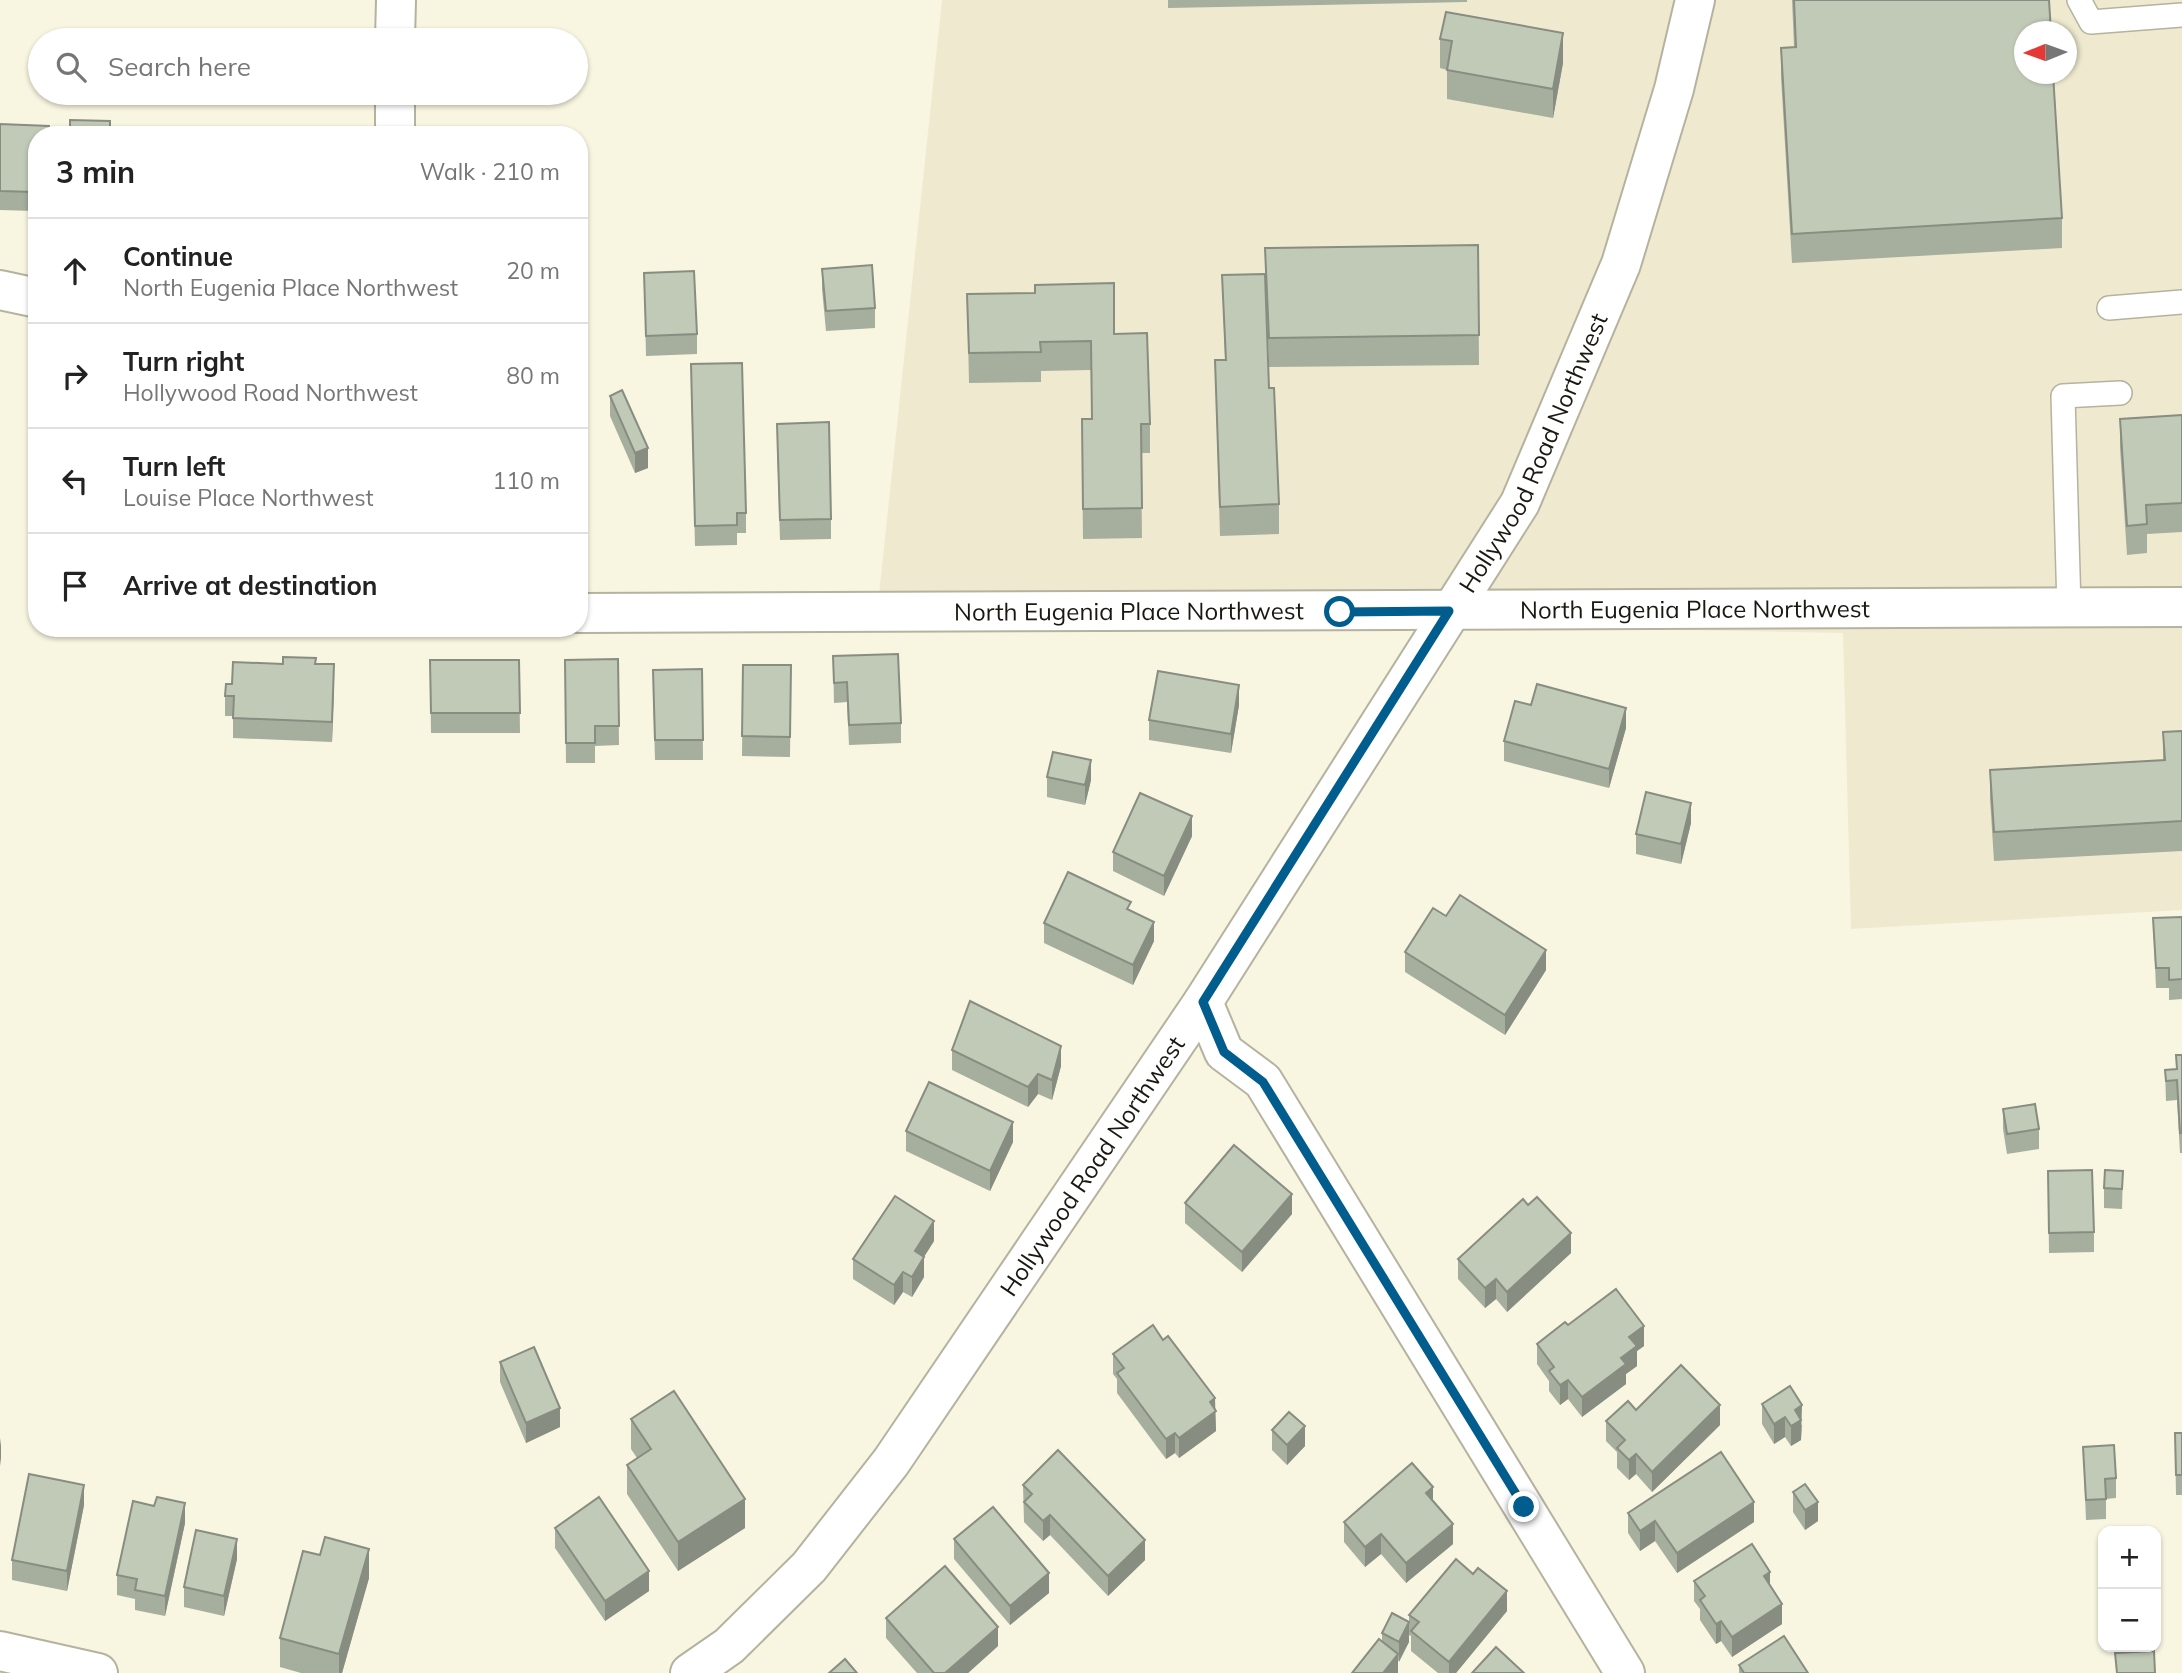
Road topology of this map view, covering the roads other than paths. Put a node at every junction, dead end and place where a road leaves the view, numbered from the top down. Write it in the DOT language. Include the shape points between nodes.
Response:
graph roads {
  1 [pos="396,0"];
  2 [pos="1695,0"];
  3 [pos="2080,0"];
  4 [pos="2182,15"];
  5 [pos="395,28"];
  6 [pos="395,105"];
  7 [pos="395,126"];
  8 [pos="0,290"];
  9 [pos="28,296"];
  10 [pos="2182,302"];
  11 [pos="2109,308"];
  12 [pos="2120,393"];
  13 [pos="2182,607"];
  14 [pos="2069,608"];
  15 [pos="1449,611"];
  16 [pos="588,613"];
  17 [pos="1203,1002"];
  18 [pos="0,1651"];
  19 [pos="98,1673"];
  20 [pos="690,1673"];
  21 [pos="1625,1673"];
  1 -- 5 [label="street"];
  2 -- 15 [label="street, Hollywood Road Northwest" via="1674,89 1621,264 1520,503"];
  3 -- 4 [label="lane" via="2091,22"];
  6 -- 7 [label="street"];
  8 -- 9 [label="street"];
  10 -- 11 [label="lane"];
  12 -- 14 [label="lane" via="2063,396"];
  13 -- 14 [label="street, North Eugenia Place Northwest"];
  14 -- 15 [label="street, North Eugenia Place Northwest"];
  15 -- 16 [label="street, North Eugenia Place Northwest"];
  15 -- 17 [label="street, Hollywood Road Northwest"];
  17 -- 20 [label="street, Hollywood Road Northwest" via="891,1462 809,1567 729,1646"];
  17 -- 21 [label="street" via="1224,1052 1263,1082"];
  18 -- 19 [label="street"];
}
